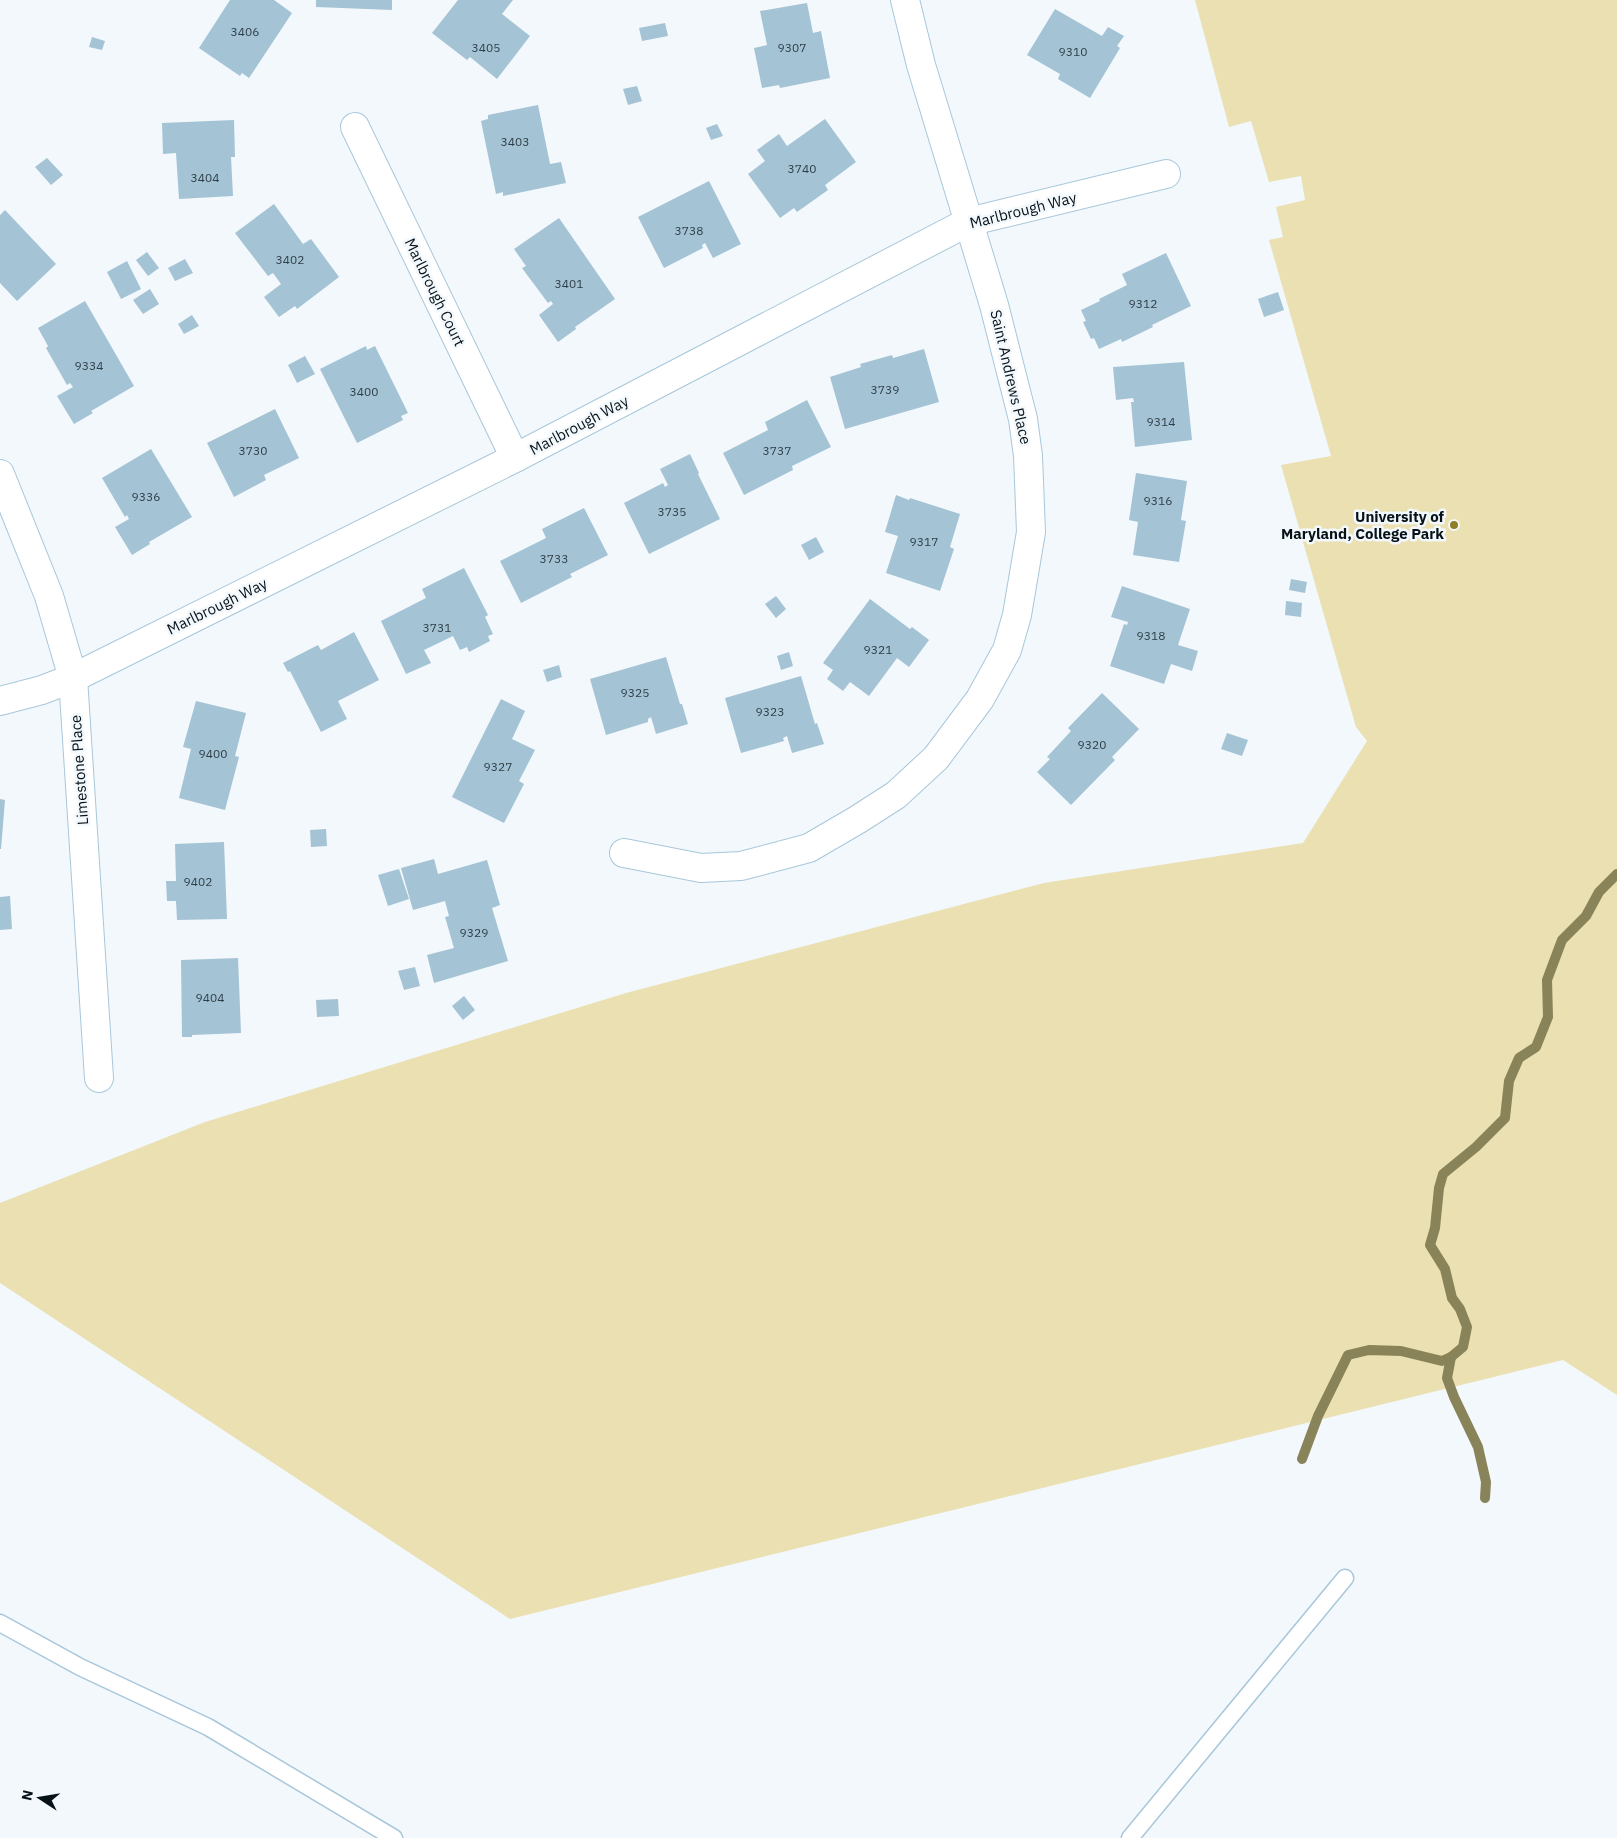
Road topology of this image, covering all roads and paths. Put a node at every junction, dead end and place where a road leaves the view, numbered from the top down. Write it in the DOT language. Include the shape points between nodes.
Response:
graph roads {
  1 [pos="906,0"];
  2 [pos="355,127"];
  3 [pos="1166,174"];
  4 [pos="968,222"];
  5 [pos="516,458"];
  6 [pos="0,474"];
  7 [pos="73,678"];
  8 [pos="0,701"];
  9 [pos="624,853"];
  10 [pos="98,1078"];
  11 [pos="1345,1578"];
  12 [pos="0,1623"];
  13 [pos="394,1838"];
  14 [pos="1130,1838"];
  1 -- 4 [label="street, Saint Andrews Place" via="921,65"];
  2 -- 5 [label="street, Marlbrough Court"];
  3 -- 4 [label="street, Marlbrough Way"];
  4 -- 5 [label="street, Marlbrough Way"];
  4 -- 9 [label="street, Saint Andrews Place" via="994,305 1023,419 1028,456 1031,532 1018,616 1007,650 980,699 936,758 896,795 809,848 741,866 701,868"];
  5 -- 7 [label="street, Marlbrough Way"];
  6 -- 7 [label="street, Limestone Place" via="49,596"];
  7 -- 8 [label="street, Marlbrough Way"];
  7 -- 10 [label="street, Limestone Place"];
  11 -- 14 [label="lane"];
  12 -- 13 [label="lane" via="80,1667 208,1727"];
}
